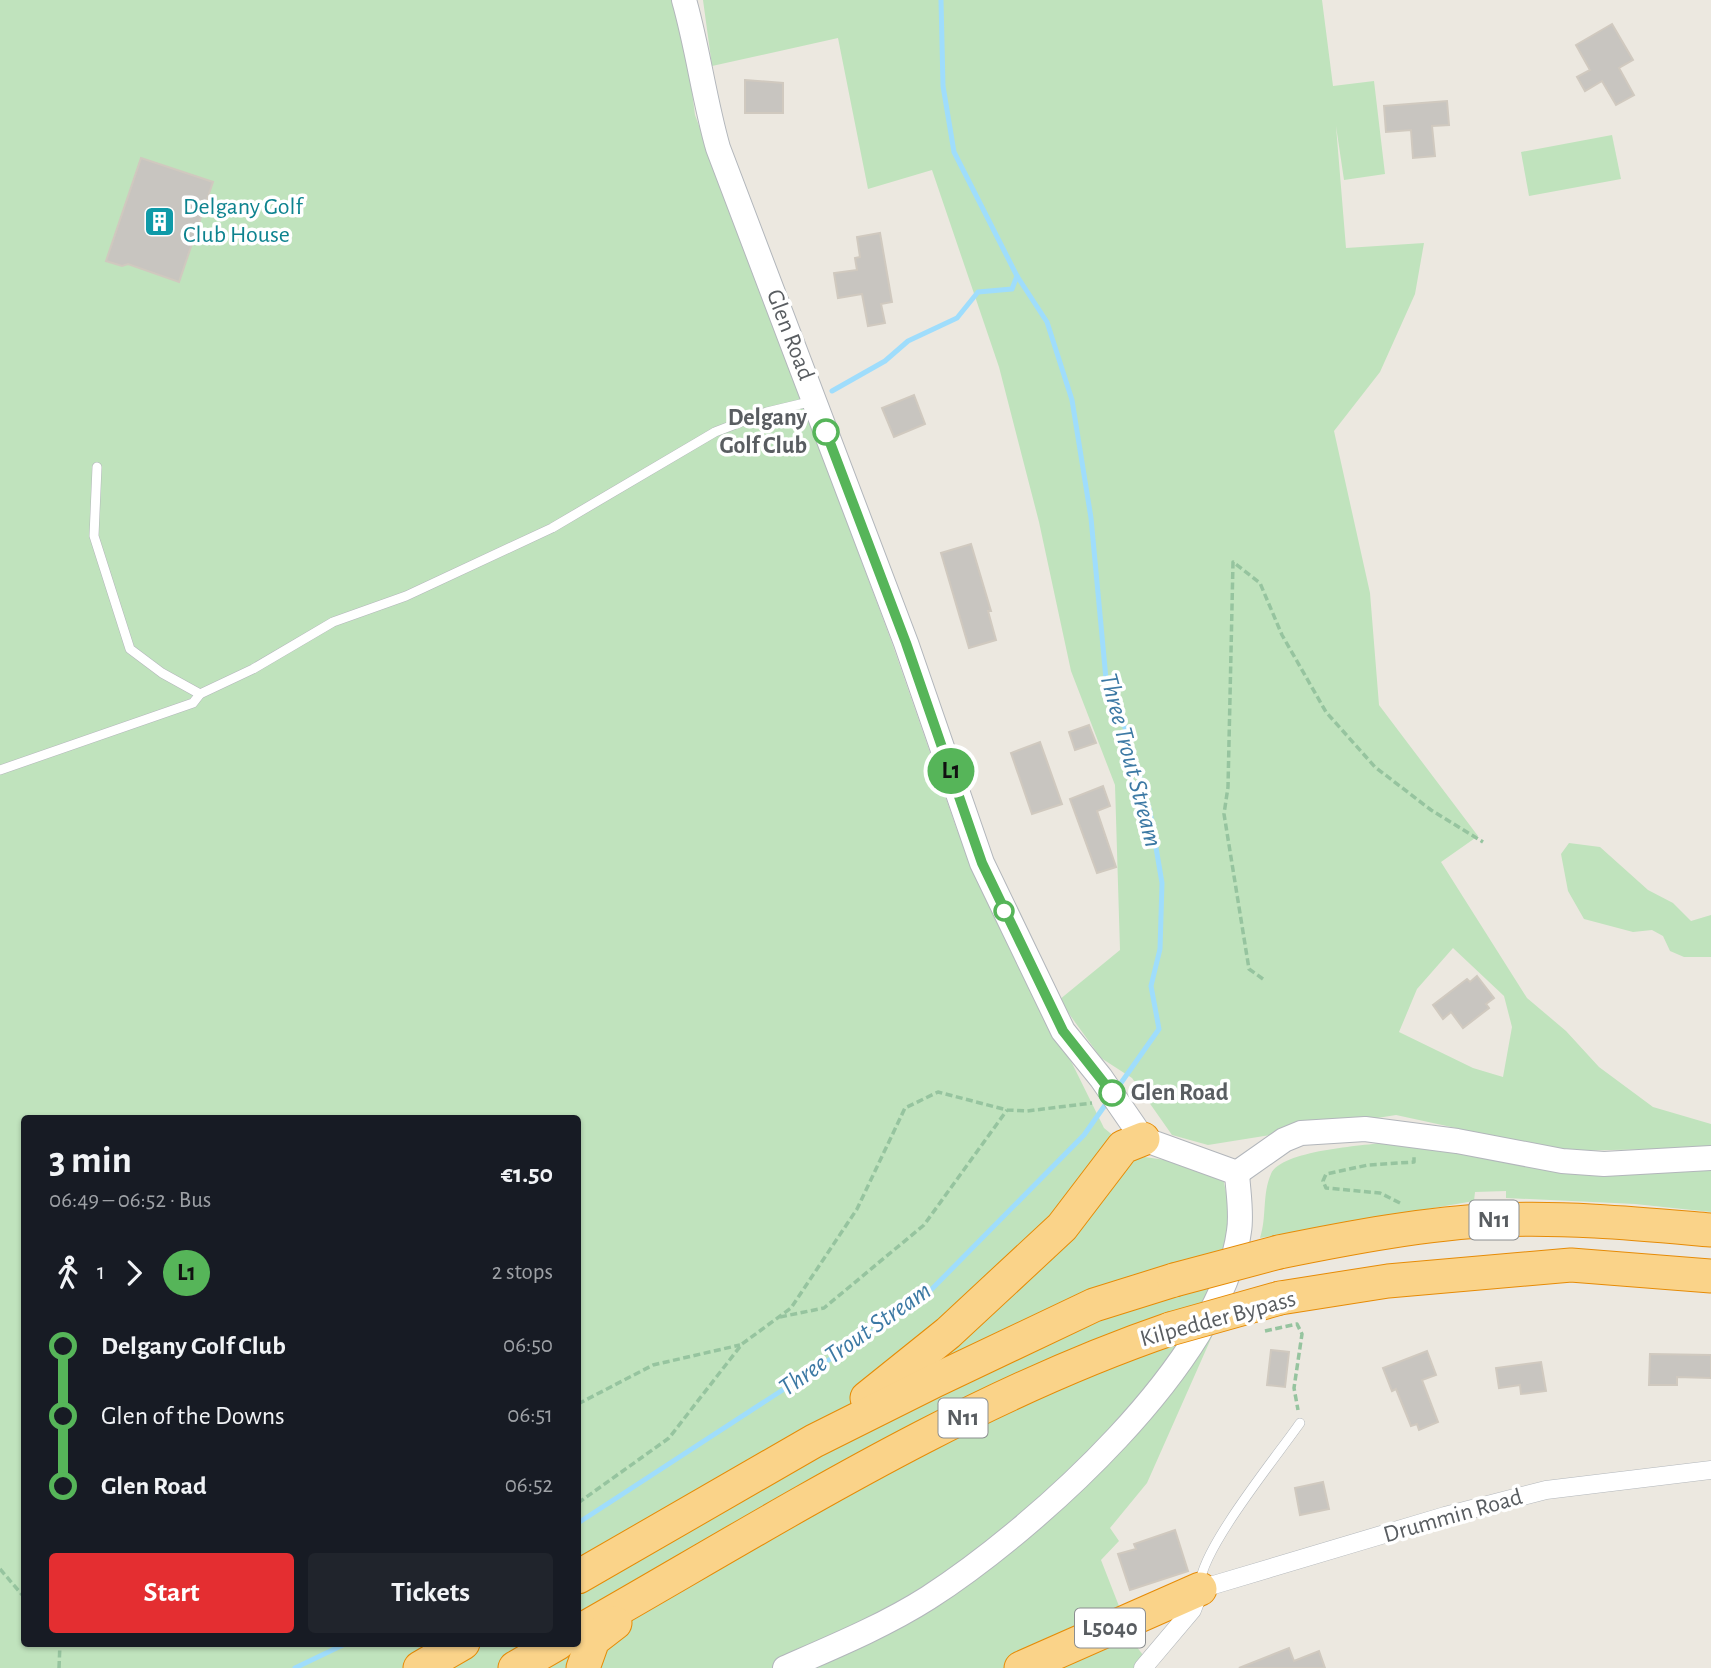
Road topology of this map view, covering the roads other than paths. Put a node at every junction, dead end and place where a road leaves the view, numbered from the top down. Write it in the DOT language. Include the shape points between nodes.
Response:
graph roads {
  1 [pos="684,0"];
  2 [pos="815,401"];
  3 [pos="97,467"];
  4 [pos="200,694"];
  5 [pos="0,771"];
  6 [pos="1143,1139"];
  7 [pos="1711,1158"];
  8 [pos="1237,1173"];
  9 [pos="1711,1230"];
  10 [pos="1711,1276"];
  11 [pos="1300,1423"];
  12 [pos="814,1441"];
  13 [pos="1711,1470"];
  14 [pos="766,1525"];
  15 [pos="581,1575"];
  16 [pos="1200,1589"];
  17 [pos="581,1630"];
  18 [pos="456,1647"];
  19 [pos="551,1647"];
  20 [pos="420,1668"];
  21 [pos="515,1668"];
  22 [pos="583,1668"];
  23 [pos="785,1668"];
  24 [pos="1021,1668"];
  25 [pos="1143,1668"];
  1 -- 2 [label="main road, Glen Road" via="718,148"];
  2 -- 4 [label="lane" via="766,412 715,432 552,528 406,596 334,622"];
  2 -- 6 [label="main road, Glen Road" via="982,863 1063,1031"];
  3 -- 4 [label="lane" via="94,536 130,649"];
  4 -- 5 [label="lane" via="193,703"];
  6 -- 8 [label="main road"];
  6 -- 12 [label="highway, N11" via="1123,1147 1062,1227 948,1333"];
  7 -- 8 [label="main road" via="1604,1164 1562,1161 1365,1129 1301,1133"];
  8 -- 23 [label="main road" via="1240,1231 1221,1292 1181,1363 1100,1455 997,1550 936,1592"];
  9 -- 12 [label="highway, Kilpedder Bypass / N11, bridge" via="1590,1220 1495,1220 1336,1240 1279,1252 1094,1305"];
  10 -- 14 [label="highway, Kilpedder Bypass / N11, bridge" via="1572,1265 1388,1281 1280,1298 1092,1356 916,1440"];
  11 -- 16 [label="lane" via="1218,1541 1201,1573"];
  12 -- 15 [label="highway, N11"];
  13 -- 16 [label="street, Drummin Road / L5040" via="1546,1490"];
  14 -- 17 [label="highway, N11"];
  14 -- 22 [label="highway, N11" via="726,1562 608,1626 589,1646"];
  16 -- 24 [label="highway, L5040"];
  16 -- 25 [label="street" via="1192,1610"];
  18 -- 20 [label="highway"];
  19 -- 21 [label="highway"];
}
